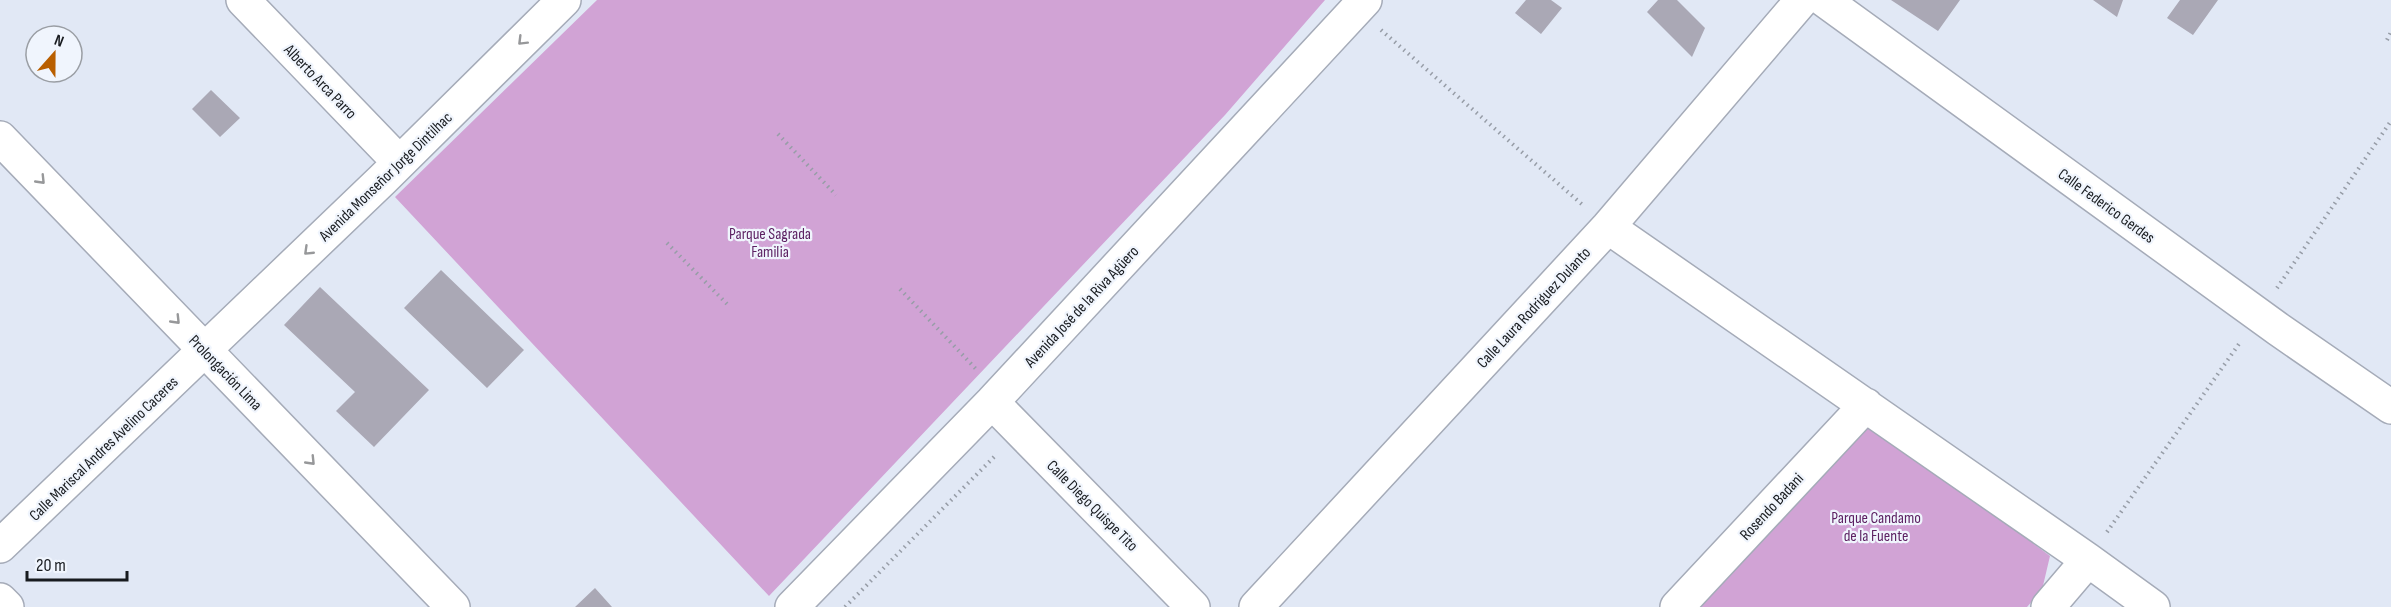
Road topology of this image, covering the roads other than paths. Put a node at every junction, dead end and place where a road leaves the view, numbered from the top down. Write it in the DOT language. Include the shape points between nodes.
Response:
graph roads {
  1 [pos="243,0"];
  2 [pos="564,0"];
  3 [pos="1802,0"];
  4 [pos="1824,0"];
  5 [pos="1370,12"];
  6 [pos="0,138"];
  7 [pos="399,162"];
  8 [pos="1608,227"];
  9 [pos="205,350"];
  10 [pos="992,402"];
  11 [pos="1866,405"];
  12 [pos="2391,407"];
  13 [pos="0,546"];
  14 [pos="2088,560"];
  15 [pos="0,600"];
  16 [pos="816,603"];
  17 [pos="7,607"];
  18 [pos="453,607"];
  19 [pos="1193,607"];
  20 [pos="1256,607"];
  21 [pos="1677,607"];
  22 [pos="2048,607"];
  23 [pos="2153,607"];
  1 -- 7 [label="street, Alberto Arca Parro"];
  2 -- 7 [label="street, Avenida Monseñor Jorge Dintilhac, one-way"];
  3 -- 8 [label="street, Calle Laura Rodriguez Dulanto"];
  4 -- 12 [label="street, Calle Federico Gerdes"];
  5 -- 10 [label="street, Avenida José de la Riva Agüero"];
  6 -- 9 [label="street, Prolongación Lima, one-way"];
  7 -- 9 [label="street, Avenida Monseñor Jorge Dintilhac, one-way"];
  8 -- 11 [label="street"];
  8 -- 20 [label="street, Calle Laura Rodriguez Dulanto"];
  9 -- 13 [label="street, Calle Mariscal Andres Avelino Caceres"];
  9 -- 18 [label="street, Prolongación Lima, one-way"];
  10 -- 16 [label="street, Avenida José de la Riva Agüero"];
  10 -- 19 [label="street, Calle Diego Quispe Tito"];
  11 -- 14 [label="street"];
  11 -- 21 [label="street, Rosendo Badani"];
  14 -- 22 [label="street"];
  14 -- 23 [label="street"];
  15 -- 17 [label="street"];
}
